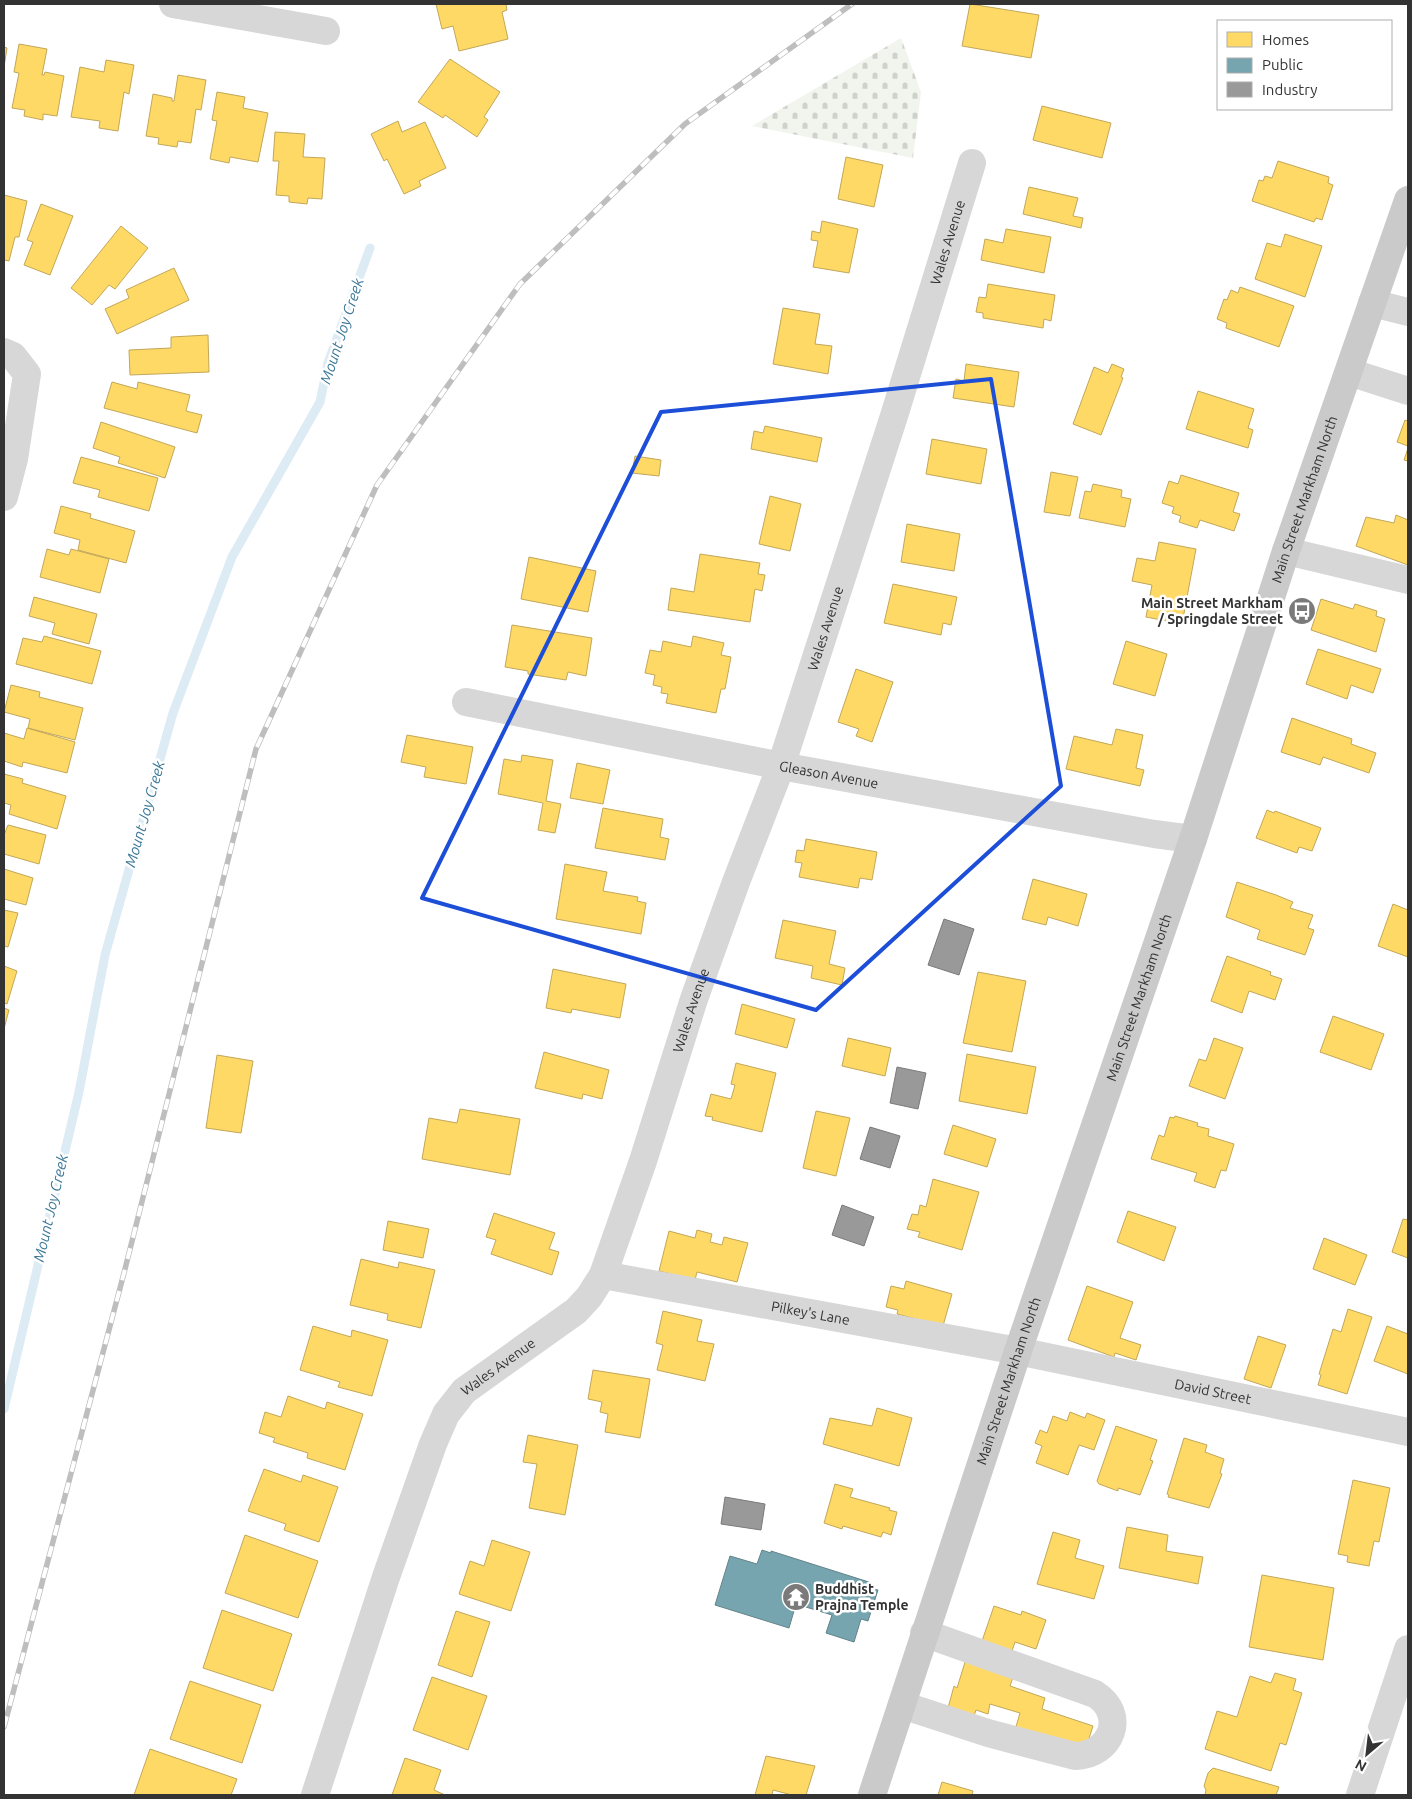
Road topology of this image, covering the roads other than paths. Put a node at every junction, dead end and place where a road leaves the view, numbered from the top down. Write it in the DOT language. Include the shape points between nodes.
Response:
graph roads {
  1 [pos="173,4"];
  2 [pos="326,31"];
  3 [pos="972,163"];
  4 [pos="1408,200"];
  5 [pos="1372,303"];
  6 [pos="1408,312"];
  7 [pos="4,352"];
  8 [pos="1349,372"];
  9 [pos="1408,391"];
  10 [pos="4,497"];
  11 [pos="1286,552"];
  12 [pos="1408,580"];
  13 [pos="466,702"];
  14 [pos="781,766"];
  15 [pos="1193,839"];
  16 [pos="604,1275"];
  17 [pos="1018,1351"];
  18 [pos="1408,1432"];
  19 [pos="924,1633"];
  20 [pos="1408,1649"];
  21 [pos="902,1705"];
  22 [pos="315,1795"];
  23 [pos="872,1795"];
  24 [pos="1360,1795"];
  1 -- 2 [label="street"];
  3 -- 14 [label="street, Wales Avenue"];
  4 -- 5 [label="main road, Main Street Markham North"];
  5 -- 6 [label="street"];
  5 -- 8 [label="main road, Main Street Markham North"];
  7 -- 10 [label="street" via="13,356 27,374 14,459"];
  8 -- 9 [label="street"];
  8 -- 11 [label="main road, Main Street Markham North"];
  11 -- 12 [label="street"];
  11 -- 15 [label="main road, Main Street Markham North"];
  13 -- 14 [label="street, Gleason Avenue"];
  14 -- 15 [label="street, Gleason Avenue"];
  14 -- 16 [label="street, Wales Avenue" via="694,999"];
  15 -- 17 [label="main road, Main Street Markham North"];
  16 -- 17 [label="street, Pilkey's Lane"];
  16 -- 22 [label="street, Wales Avenue" via="576,1311 464,1391 446,1414 386,1576"];
  17 -- 18 [label="street, David Street"];
  17 -- 19 [label="main road, Main Street Markham North"];
  19 -- 21 [label="main road, Main Street Markham North"];
  19 -- 21 [label="street" via="1095,1694 1105,1700 1110,1709 1109,1737 1089,1756 1075,1756 988,1733"];
  20 -- 24 [label="street"];
  21 -- 23 [label="main road, Main Street Markham North"];
}
